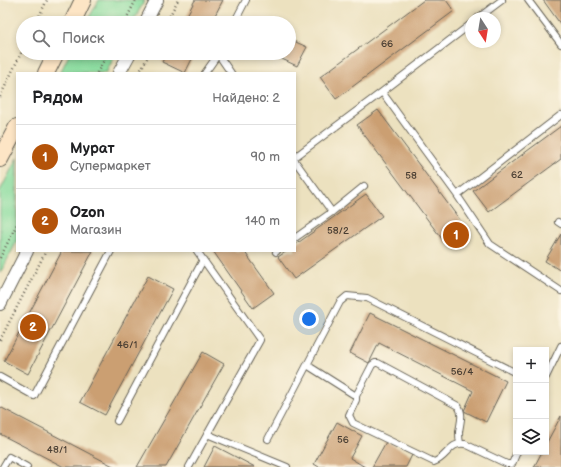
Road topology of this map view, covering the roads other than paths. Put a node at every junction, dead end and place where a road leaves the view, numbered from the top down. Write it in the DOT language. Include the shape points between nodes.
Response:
graph roads {
  1 [pos="83,0"];
  2 [pos="157,0"];
  3 [pos="246,0"];
  4 [pos="502,0"];
  5 [pos="528,0"];
  6 [pos="486,12"];
  7 [pos="75,16"];
  8 [pos="149,16"];
  9 [pos="238,16"];
  10 [pos="465,29"];
  11 [pos="561,44"];
  12 [pos="52,60"];
  13 [pos="126,60"];
  14 [pos="214,60"];
  15 [pos="222,60"];
  16 [pos="46,72"];
  17 [pos="120,72"];
  18 [pos="206,72"];
  19 [pos="231,72"];
  20 [pos="382,92"];
  21 [pos="561,115"];
  22 [pos="16,129"];
  23 [pos="296,156"];
  24 [pos="0,159"];
  25 [pos="296,162"];
  26 [pos="364,186"];
  27 [pos="457,195"];
  28 [pos="332,212"];
  29 [pos="296,237"];
  30 [pos="26,252"];
  31 [pos="110,252"];
  32 [pos="198,252"];
  33 [pos="203,260"];
  34 [pos="561,291"];
  35 [pos="0,304"];
  36 [pos="561,346"];
  37 [pos="307,365"];
  38 [pos="513,371"];
  39 [pos="549,372"];
  40 [pos="0,377"];
  41 [pos="356,396"];
  42 [pos="117,421"];
  43 [pos="207,434"];
  44 [pos="268,439"];
  45 [pos="460,443"];
  46 [pos="516,455"];
  47 [pos="3,467"];
  48 [pos="26,467"];
  49 [pos="189,467"];
  50 [pos="287,467"];
  1 -- 7 [label="main road"];
  2 -- 8 [label="street"];
  3 -- 9 [label="lane"];
  4 -- 6 [label="lane"];
  5 -- 11 [label="lane"];
  10 -- 20 [label="lane"];
  12 -- 16 [label="main road"];
  13 -- 17 [label="street"];
  14 -- 18 [label="lane"];
  15 -- 19 [label="lane"];
  20 -- 23 [label="lane"];
  20 -- 27 [label="lane"];
  21 -- 27 [label="lane"];
  22 -- 24 [label="main road"];
  25 -- 28 [label="lane"];
  26 -- 28 [label="lane"];
  27 -- 34 [label="lane" via="490,244"];
  28 -- 29 [label="lane"];
  30 -- 35 [label="street"];
  31 -- 40 [label="lane" via="34,396"];
  32 -- 33 [label="lane"];
  33 -- 42 [label="lane"];
  33 -- 43 [label="lane" via="260,340"];
  36 -- 39 [label="lane"];
  37 -- 38 [label="lane" via="340,302 347,296 367,298"];
  37 -- 41 [label="lane"];
  37 -- 44 [label="lane"];
  41 -- 45 [label="lane" via="349,415 353,423 434,462"];
  41 -- 45 [label="lane" via="372,365 378,363 458,406 461,410"];
  43 -- 49 [label="lane"];
  43 -- 50 [label="lane"];
  45 -- 46 [label="lane" via="507,464 512,464"];
  47 -- 48 [label="lane" via="9,457"];
}
